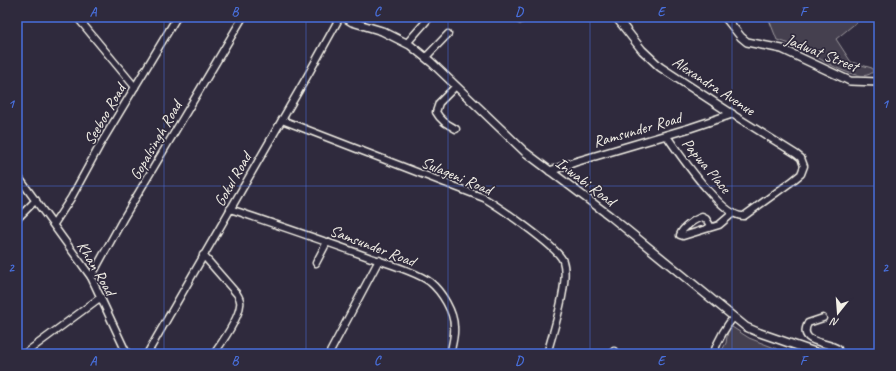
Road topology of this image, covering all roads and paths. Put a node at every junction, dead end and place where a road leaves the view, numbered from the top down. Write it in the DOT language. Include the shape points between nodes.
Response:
graph roads {
  1 [pos="77,17"];
  2 [pos="177,17"];
  3 [pos="243,17"];
  4 [pos="340,17"];
  5 [pos="344,17"];
  6 [pos="430,17"];
  7 [pos="616,17"];
  8 [pos="725,17"];
  9 [pos="448,34"];
  10 [pos="407,43"];
  11 [pos="426,58"];
  12 [pos="876,82"];
  13 [pos="456,86"];
  14 [pos="135,87"];
  15 [pos="732,114"];
  16 [pos="282,120"];
  17 [pos="456,129"];
  18 [pos="666,136"];
  19 [pos="804,166"];
  20 [pos="550,172"];
  21 [pos="17,175"];
  22 [pos="36,200"];
  23 [pos="230,208"];
  24 [pos="733,213"];
  25 [pos="17,219"];
  26 [pos="54,224"];
  27 [pos="711,227"];
  28 [pos="327,242"];
  29 [pos="203,255"];
  30 [pos="379,260"];
  31 [pos="316,264"];
  32 [pos="91,277"];
  33 [pos="101,297"];
  34 [pos="734,317"];
  35 [pos="823,318"];
  36 [pos="216,351"];
  37 [pos="24,354"];
  38 [pos="127,354"];
  39 [pos="147,354"];
  40 [pos="329,354"];
  41 [pos="450,354"];
  42 [pos="547,354"];
  43 [pos="713,354"];
  44 [pos="821,354"];
  45 [pos="839,354"];
  1 -- 14 [label="street"];
  2 -- 14 [label="street, Seeboo Road"];
  3 -- 32 [label="street, Gopalsingh Road"];
  4 -- 16 [label="street, Gokul Road"];
  5 -- 10 [label="street, Inwabi Road"];
  6 -- 10 [label="street"];
  7 -- 15 [label="street, Alexandra Avenue" via="660,68"];
  8 -- 12 [label="street, Jadwat Street" via="748,42 782,49 850,81"];
  9 -- 11 [label="street"];
  10 -- 11 [label="street, Inwabi Road"];
  11 -- 13 [label="street, Inwabi Road"];
  13 -- 17 [label="street" via="439,103 436,112 443,122"];
  13 -- 20 [label="street, Inwabi Road" via="511,140"];
  14 -- 26 [label="street, Seeboo Road"];
  15 -- 18 [label="street, Ramsunder Road"];
  15 -- 19 [label="street, Alexandra Avenue" via="796,154"];
  16 -- 23 [label="street, Gokul Road"];
  16 -- 42 [label="street, Sulageni Road" via="484,198 551,247 563,260 565,274"];
  18 -- 20 [label="street, Ramsunder Road" via="575,162"];
  18 -- 24 [label="street, Papwa Place" via="707,190"];
  19 -- 24 [label="street, Papwa Place" via="801,174 747,215 740,217"];
  20 -- 34 [label="street, Inwabi Road" via="610,216"];
  21 -- 22 [label="street, Khan Road"];
  22 -- 25 [label="street"];
  22 -- 26 [label="street, Khan Road"];
  23 -- 28 [label="street, Samsunder Road"];
  23 -- 29 [label="street, Gokul Road"];
  24 -- 27 [label="street" via="718,225"];
  26 -- 32 [label="street, Khan Road"];
  27 -- 27 [label="street" via="683,236 680,235 681,231 702,217"];
  28 -- 30 [label="street, Samsunder Road"];
  28 -- 31 [label="street"];
  29 -- 36 [label="street" via="240,301 240,308 230,329"];
  29 -- 39 [label="street, Gokul Road"];
  30 -- 40 [label="street"];
  30 -- 41 [label="street, Samsunder Road" via="430,282 438,291 447,305 454,326"];
  32 -- 33 [label="street, Khan Road"];
  33 -- 37 [label="street"];
  33 -- 38 [label="street, Khan Road"];
  34 -- 43 [label="street" via="721,335"];
  34 -- 44 [label="street, Inwabi Road" via="753,330"];
  35 -- 45 [label="street" via="808,323 805,331 807,337 833,346 838,349"];
}
